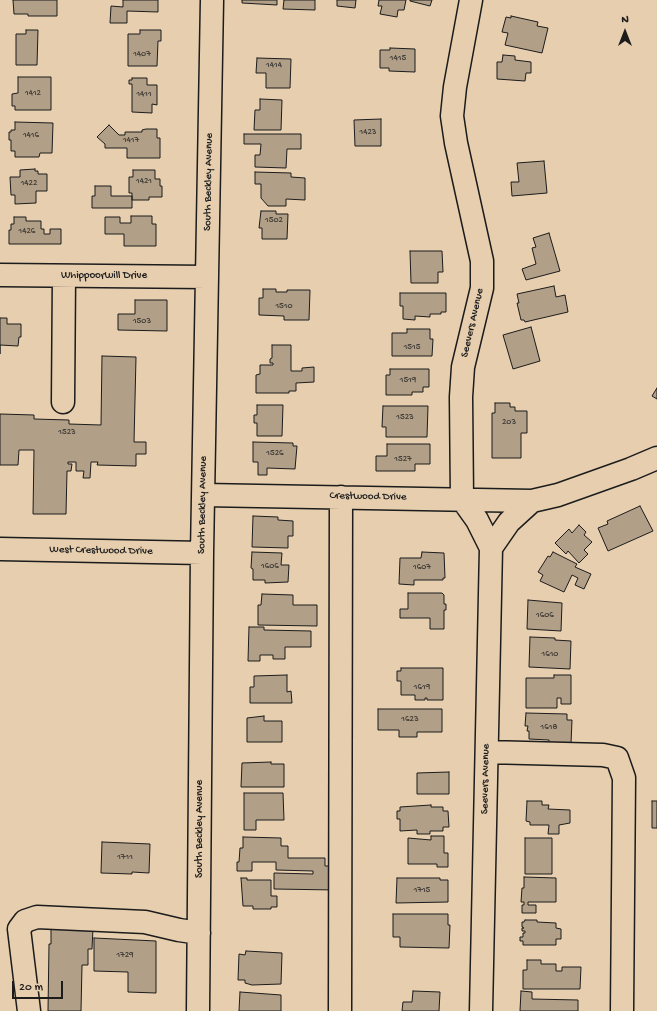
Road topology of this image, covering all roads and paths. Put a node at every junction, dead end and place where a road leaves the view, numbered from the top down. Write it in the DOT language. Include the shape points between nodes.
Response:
graph roads {
  1 [pos="212,0"];
  2 [pos="471,0"];
  3 [pos="0,275"];
  4 [pos="64,276"];
  5 [pos="207,276"];
  6 [pos="63,402"];
  7 [pos="657,458"];
  8 [pos="204,495"];
  9 [pos="341,496"];
  10 [pos="462,499"];
  11 [pos="532,501"];
  12 [pos="491,548"];
  13 [pos="0,549"];
  14 [pos="202,553"];
  15 [pos="487,752"];
  16 [pos="199,932"];
  17 [pos="29,1011"];
  18 [pos="198,1011"];
  19 [pos="340,1011"];
  20 [pos="481,1011"];
  21 [pos="622,1011"];
  1 -- 5 [label="street, South Beckley Avenue"];
  2 -- 10 [label="street, Seevers Avenue" via="452,116 482,261 482,288 462,367"];
  3 -- 4 [label="street, Whippoorwill Drive"];
  4 -- 5 [label="street, Whippoorwill Drive"];
  4 -- 6 [label="street"];
  5 -- 8 [label="street, South Beckley Avenue"];
  7 -- 11 [label="street, Crestwood Drive" via="558,495"];
  8 -- 9 [label="street, Crestwood Drive"];
  8 -- 14 [label="street, South Beckley Avenue"];
  9 -- 10 [label="street, Crestwood Drive"];
  9 -- 19 [label="street"];
  10 -- 11 [label="street, Crestwood Drive"];
  10 -- 12 [label="street, Seevers Avenue" via="477,520"];
  11 -- 12 [label="street, Crestwood Drive" via="509,522"];
  12 -- 15 [label="street, Seevers Avenue"];
  13 -- 14 [label="street, West Crestwood Drive"];
  14 -- 16 [label="street, South Beckley Avenue"];
  15 -- 20 [label="street, Seevers Avenue"];
  15 -- 21 [label="street" via="602,754 617,758 624,778"];
  16 -- 17 [label="street" via="145,922 37,917 25,921 19,929"];
  16 -- 18 [label="street, South Beckley Avenue"];
}
